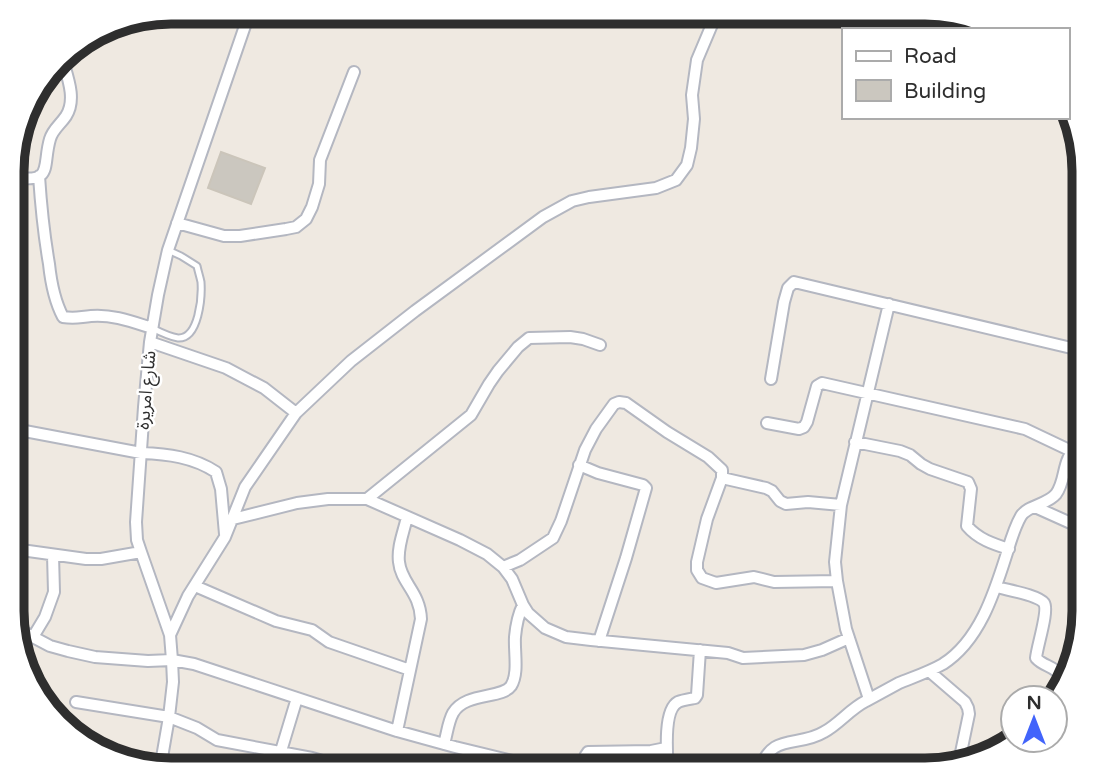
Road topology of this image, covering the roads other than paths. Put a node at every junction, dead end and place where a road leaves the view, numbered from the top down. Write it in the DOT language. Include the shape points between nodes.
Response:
graph roads {
  1 [pos="245,25"];
  2 [pos="712,25"];
  3 [pos="65,70"];
  4 [pos="354,72"];
  5 [pos="40,176"];
  6 [pos="24,178"];
  7 [pos="177,223"];
  8 [pos="168,250"];
  9 [pos="888,304"];
  10 [pos="152,328"];
  11 [pos="150,342"];
  12 [pos="600,345"];
  13 [pos="1072,348"];
  14 [pos="771,379"];
  15 [pos="868,393"];
  16 [pos="296,413"];
  17 [pos="766,423"];
  18 [pos="25,431"];
  19 [pos="855,443"];
  20 [pos="1072,452"];
  21 [pos="141,453"];
  22 [pos="1072,454"];
  23 [pos="579,465"];
  24 [pos="722,478"];
  25 [pos="367,499"];
  26 [pos="841,505"];
  27 [pos="1035,507"];
  28 [pos="407,517"];
  29 [pos="233,519"];
  30 [pos="1072,524"];
  31 [pos="225,537"];
  32 [pos="1009,549"];
  33 [pos="25,551"];
  34 [pos="141,552"];
  35 [pos="53,555"];
  36 [pos="503,567"];
  37 [pos="836,581"];
  38 [pos="195,586"];
  39 [pos="997,587"];
  40 [pos="523,605"];
  41 [pos="26,634"];
  42 [pos="170,635"];
  43 [pos="33,637"];
  44 [pos="849,638"];
  45 [pos="599,641"];
  46 [pos="700,650"];
  47 [pos="173,660"];
  48 [pos="410,670"];
  49 [pos="929,671"];
  50 [pos="1058,673"];
  51 [pos="297,698"];
  52 [pos="869,699"];
  53 [pos="76,702"];
  54 [pos="169,717"];
  55 [pos="397,731"];
  56 [pos="444,744"];
  57 [pos="666,748"];
  58 [pos="281,751"];
  59 [pos="961,754"];
  60 [pos="162,757"];
  61 [pos="306,757"];
  62 [pos="498,757"];
  63 [pos="584,758"];
  64 [pos="667,758"];
  65 [pos="763,758"];
  1 -- 7 [label="street, شارع امريرة"];
  2 -- 16 [label="street" via="697,60 691,148 676,180 656,188 572,201 543,217 351,361"];
  3 -- 5 [label="street" via="71,102 51,135 46,170"];
  4 -- 7 [label="street" via="320,160 319,184 306,219 296,227 240,236"];
  5 -- 6 [label="street"];
  5 -- 10 [label="street" via="50,275 63,317 114,317"];
  7 -- 8 [label="street, شارع امريرة"];
  8 -- 10 [label="street, شارع امريرة"];
  8 -- 10 [label="lane" via="197,266 201,281 198,314 186,337"];
  9 -- 13 [label="street"];
  9 -- 14 [label="street" via="791,284"];
  9 -- 15 [label="street"];
  10 -- 11 [label="street, شارع امريرة"];
  11 -- 16 [label="street" via="226,368 264,388"];
  11 -- 21 [label="street, شارع امريرة"];
  12 -- 25 [label="street" via="570,337 529,338 498,371 471,415"];
  15 -- 17 [label="street" via="820,383 804,427"];
  15 -- 19 [label="street"];
  15 -- 20 [label="street" via="1025,429"];
  16 -- 29 [label="street" via="245,487"];
  18 -- 21 [label="street"];
  19 -- 26 [label="street"];
  19 -- 32 [label="street" via="900,451 930,469 968,482 967,526 983,539"];
  21 -- 31 [label="street" via="182,457 216,471"];
  21 -- 34 [label="street, شارع امريرة" via="136,522"];
  22 -- 27 [label="street" via="1055,495"];
  23 -- 24 [label="street" via="608,410 619,402 708,457 722,470"];
  23 -- 36 [label="street" via="553,538"];
  23 -- 45 [label="street" via="646,488"];
  24 -- 26 [label="street" via="766,488 786,504"];
  24 -- 37 [label="street" via="697,562 702,578 716,583 754,577 774,582"];
  25 -- 28 [label="street"];
  25 -- 29 [label="street" via="297,503"];
  26 -- 37 [label="street"];
  27 -- 30 [label="street"];
  27 -- 32 [label="street" via="1023,513"];
  28 -- 36 [label="street" via="478,549"];
  28 -- 48 [label="street" via="398,563 421,606"];
  29 -- 31 [label="street"];
  31 -- 38 [label="street"];
  32 -- 39 [label="street"];
  33 -- 35 [label="street"];
  34 -- 35 [label="street" via="101,559"];
  34 -- 42 [label="street, شارع امريرة"];
  35 -- 43 [label="street" via="54,592"];
  36 -- 40 [label="street"];
  37 -- 44 [label="street"];
  38 -- 42 [label="street"];
  38 -- 48 [label="street"];
  39 -- 49 [label="street" via="967,640"];
  39 -- 50 [label="street" via="1044,603 1036,658"];
  40 -- 45 [label="street" via="545,628 566,637"];
  40 -- 56 [label="street" via="516,628 511,685 503,692 464,702 454,712"];
  41 -- 43 [label="street"];
  42 -- 47 [label="street, شارع امريرة"];
  43 -- 47 [label="street" via="95,657"];
  44 -- 46 [label="street" via="804,655 743,658"];
  44 -- 52 [label="street"];
  45 -- 46 [label="street"];
  46 -- 57 [label="street" via="697,695 675,705"];
  47 -- 51 [label="street"];
  47 -- 54 [label="street, شارع امريرة"];
  48 -- 55 [label="street"];
  49 -- 52 [label="street"];
  49 -- 59 [label="street" via="968,708"];
  51 -- 55 [label="street"];
  51 -- 58 [label="street"];
  52 -- 65 [label="street" via="822,733 772,748"];
  53 -- 54 [label="street"];
  54 -- 58 [label="street" via="218,740"];
  54 -- 60 [label="street, شارع امريرة"];
  55 -- 56 [label="street"];
  56 -- 62 [label="street"];
  57 -- 63 [label="street" via="588,752"];
  57 -- 64 [label="street"];
  58 -- 61 [label="street"];
}
